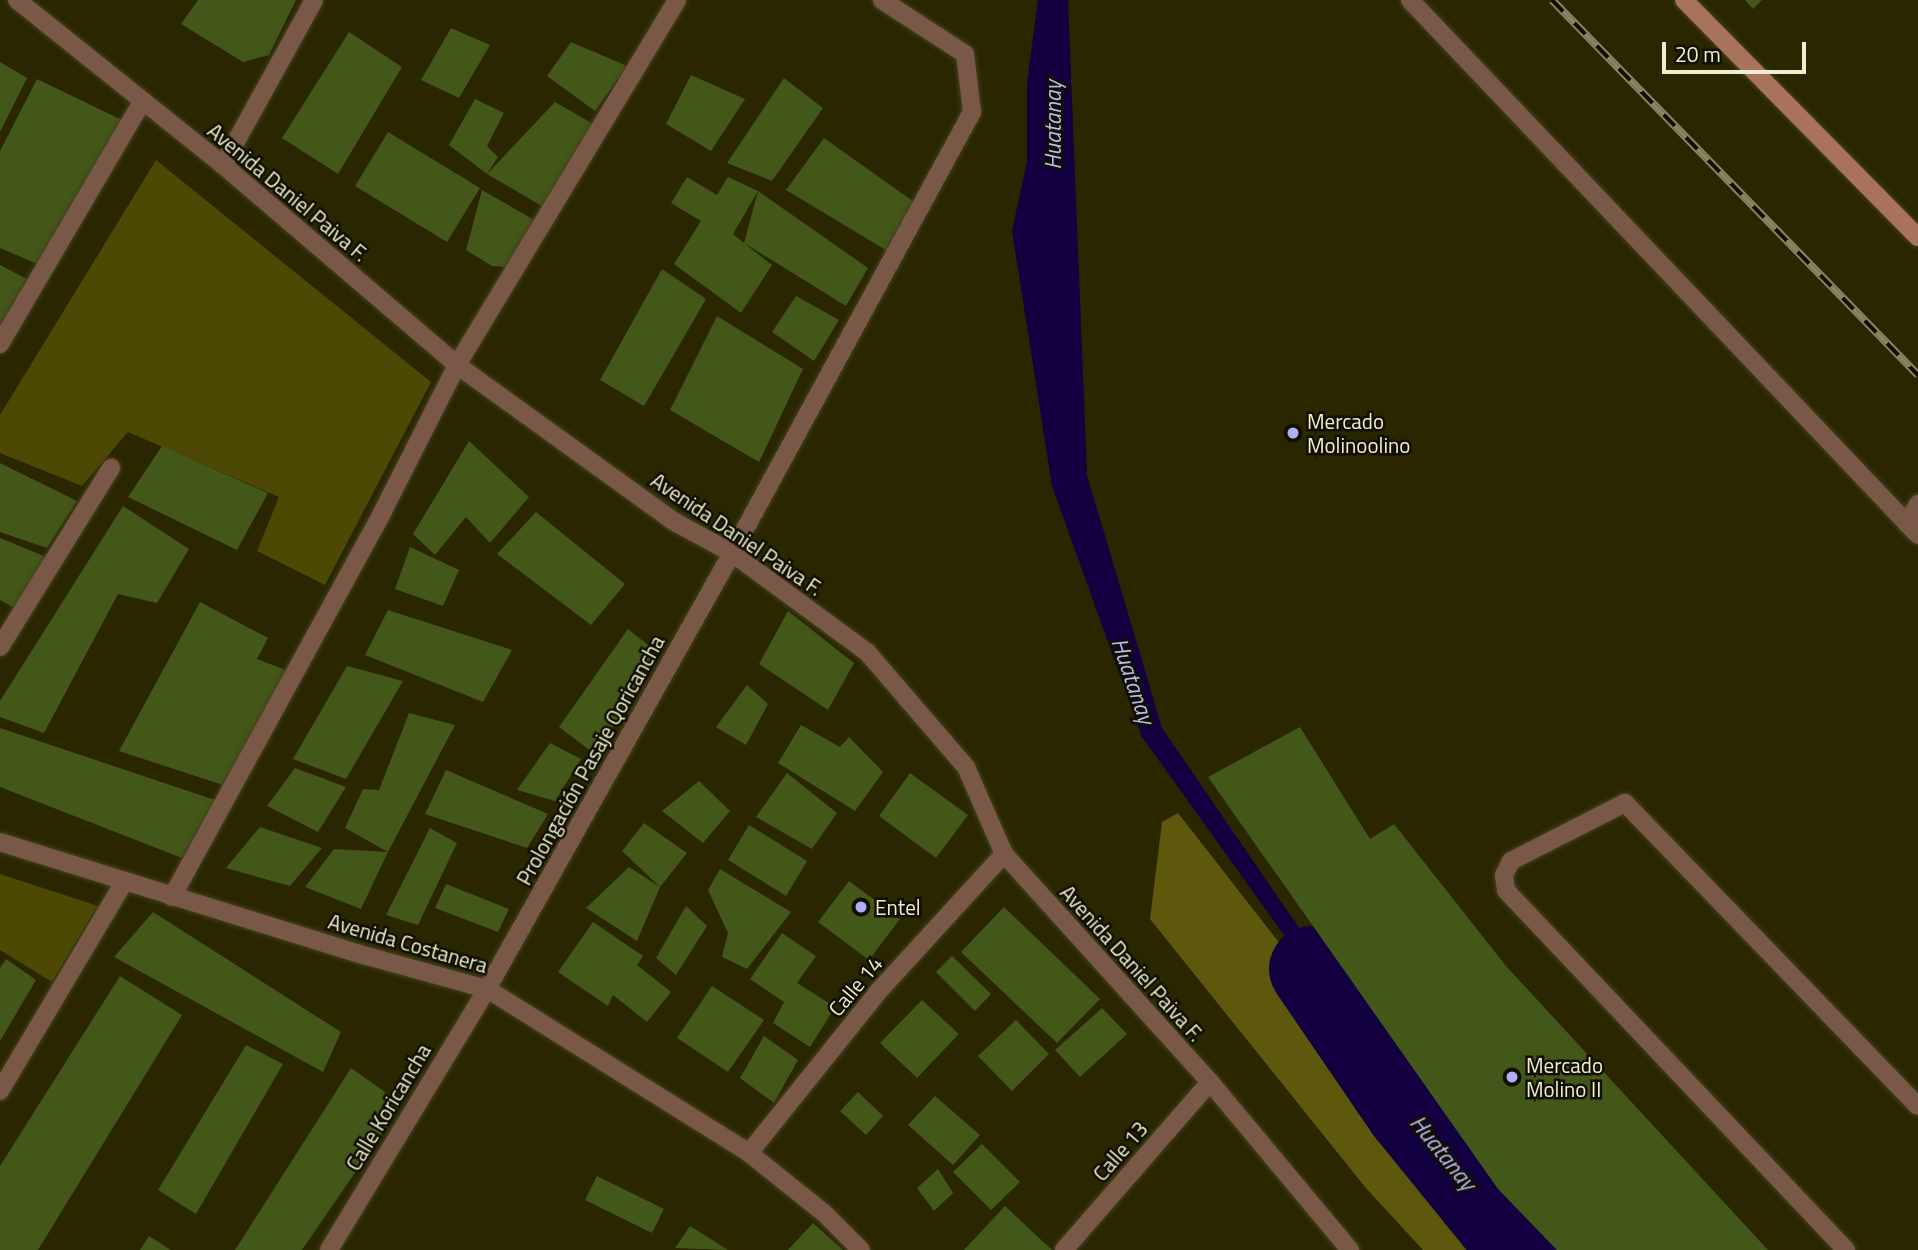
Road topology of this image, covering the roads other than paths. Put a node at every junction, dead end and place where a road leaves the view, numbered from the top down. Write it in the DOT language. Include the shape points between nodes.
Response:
graph roads {
  1 [pos="17,0"];
  2 [pos="314,0"];
  3 [pos="677,0"];
  4 [pos="882,0"];
  5 [pos="1410,0"];
  6 [pos="1684,0"];
  7 [pos="142,102"];
  8 [pos="222,165"];
  9 [pos="1918,237"];
  10 [pos="0,344"];
  11 [pos="457,365"];
  12 [pos="111,468"];
  13 [pos="1918,505"];
  14 [pos="1913,529"];
  15 [pos="732,553"];
  16 [pos="0,647"];
  17 [pos="0,842"];
  18 [pos="1004,854"];
  19 [pos="124,882"];
  20 [pos="172,897"];
  21 [pos="487,989"];
  22 [pos="1210,1082"];
  23 [pos="0,1091"];
  24 [pos="1918,1106"];
  25 [pos="749,1153"];
  26 [pos="328,1250"];
  27 [pos="862,1250"];
  28 [pos="1064,1250"];
  29 [pos="1350,1250"];
  30 [pos="1846,1250"];
  1 -- 7 [label="street, Avenida Daniel Paiva F."];
  2 -- 8 [label="street"];
  3 -- 11 [label="street"];
  4 -- 15 [label="street, Prolongación Pasaje Qoricancha" via="965,54 972,112"];
  5 -- 14 [label="street"];
  6 -- 9 [label="street"];
  7 -- 8 [label="street, Avenida Daniel Paiva F."];
  7 -- 10 [label="street"];
  8 -- 11 [label="street, Avenida Daniel Paiva F."];
  11 -- 15 [label="street, Avenida Daniel Paiva F." via="673,521"];
  11 -- 20 [label="street" via="382,513"];
  12 -- 16 [label="street"];
  13 -- 14 [label="street"];
  15 -- 18 [label="street, Avenida Daniel Paiva F." via="867,652 965,767"];
  15 -- 21 [label="street, Prolongación Pasaje Qoricancha"];
  17 -- 19 [label="street, Avenida Costanera"];
  18 -- 22 [label="street, Avenida Daniel Paiva F."];
  18 -- 25 [label="street, Calle 14" via="877,993"];
  19 -- 20 [label="street, Avenida Costanera"];
  19 -- 23 [label="street"];
  20 -- 21 [label="street, Avenida Costanera"];
  21 -- 25 [label="street, Avenida Costanera"];
  21 -- 26 [label="street, Calle Koricancha"];
  22 -- 28 [label="street, Calle 13"];
  22 -- 29 [label="street, Avenida Daniel Paiva F."];
  24 -- 30 [label="street" via="1625,803 1511,861 1504,875 1506,890"];
  25 -- 27 [label="street, Avenida Costanera"];
}
